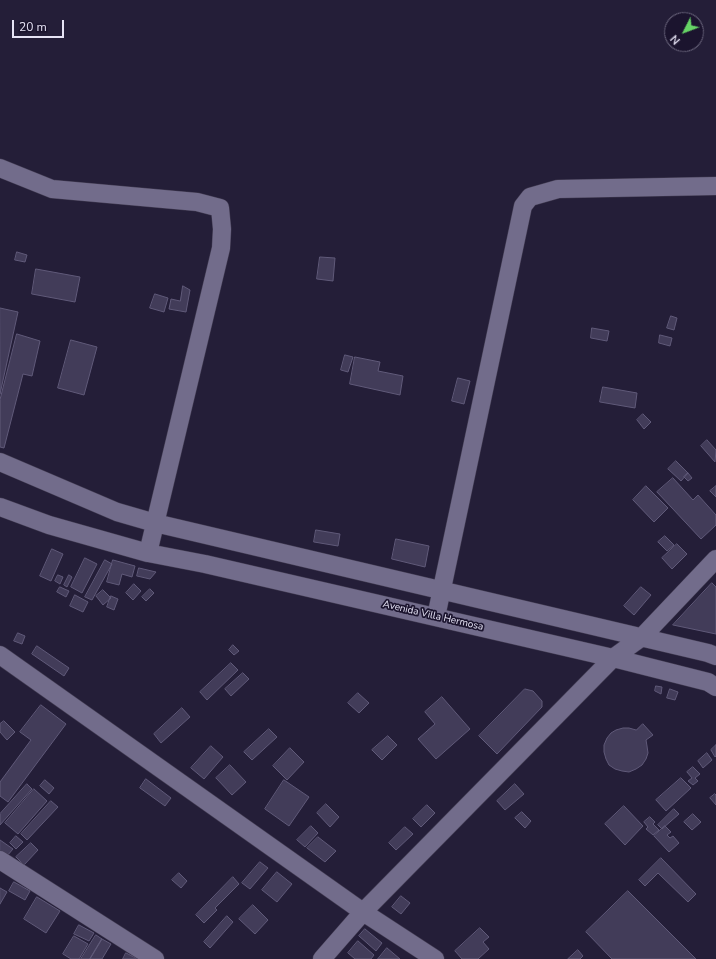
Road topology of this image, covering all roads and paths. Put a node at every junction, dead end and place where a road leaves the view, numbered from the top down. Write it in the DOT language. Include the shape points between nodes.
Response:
graph roads {
  1 [pos="0,168"];
  2 [pos="716,186"];
  3 [pos="0,462"];
  4 [pos="0,507"];
  5 [pos="155,523"];
  6 [pos="148,553"];
  7 [pos="716,559"];
  8 [pos="441,590"];
  9 [pos="436,617"];
  10 [pos="642,637"];
  11 [pos="0,655"];
  12 [pos="716,656"];
  13 [pos="613,658"];
  14 [pos="716,687"];
  15 [pos="0,860"];
  16 [pos="362,912"];
  17 [pos="155,959"];
  18 [pos="322,959"];
  19 [pos="435,959"];
  1 -- 5 [label="street" via="52,189 197,202 220,208 221,248"];
  2 -- 8 [label="street" via="558,189 530,197 523,206"];
  3 -- 5 [label="street" via="117,512"];
  4 -- 6 [label="street, Avenida Villa Hermosa" via="49,526"];
  5 -- 6 [label="street"];
  5 -- 8 [label="street"];
  6 -- 9 [label="street, Avenida Villa Hermosa"];
  7 -- 10 [label="street"];
  8 -- 9 [label="street"];
  8 -- 10 [label="street"];
  9 -- 13 [label="street, Avenida Villa Hermosa"];
  10 -- 12 [label="street"];
  10 -- 13 [label="street"];
  11 -- 16 [label="street"];
  13 -- 14 [label="street, Avenida Villa Hermosa" via="708,682"];
  13 -- 16 [label="street"];
  15 -- 17 [label="street"];
  16 -- 18 [label="street"];
  16 -- 19 [label="street"];
}
